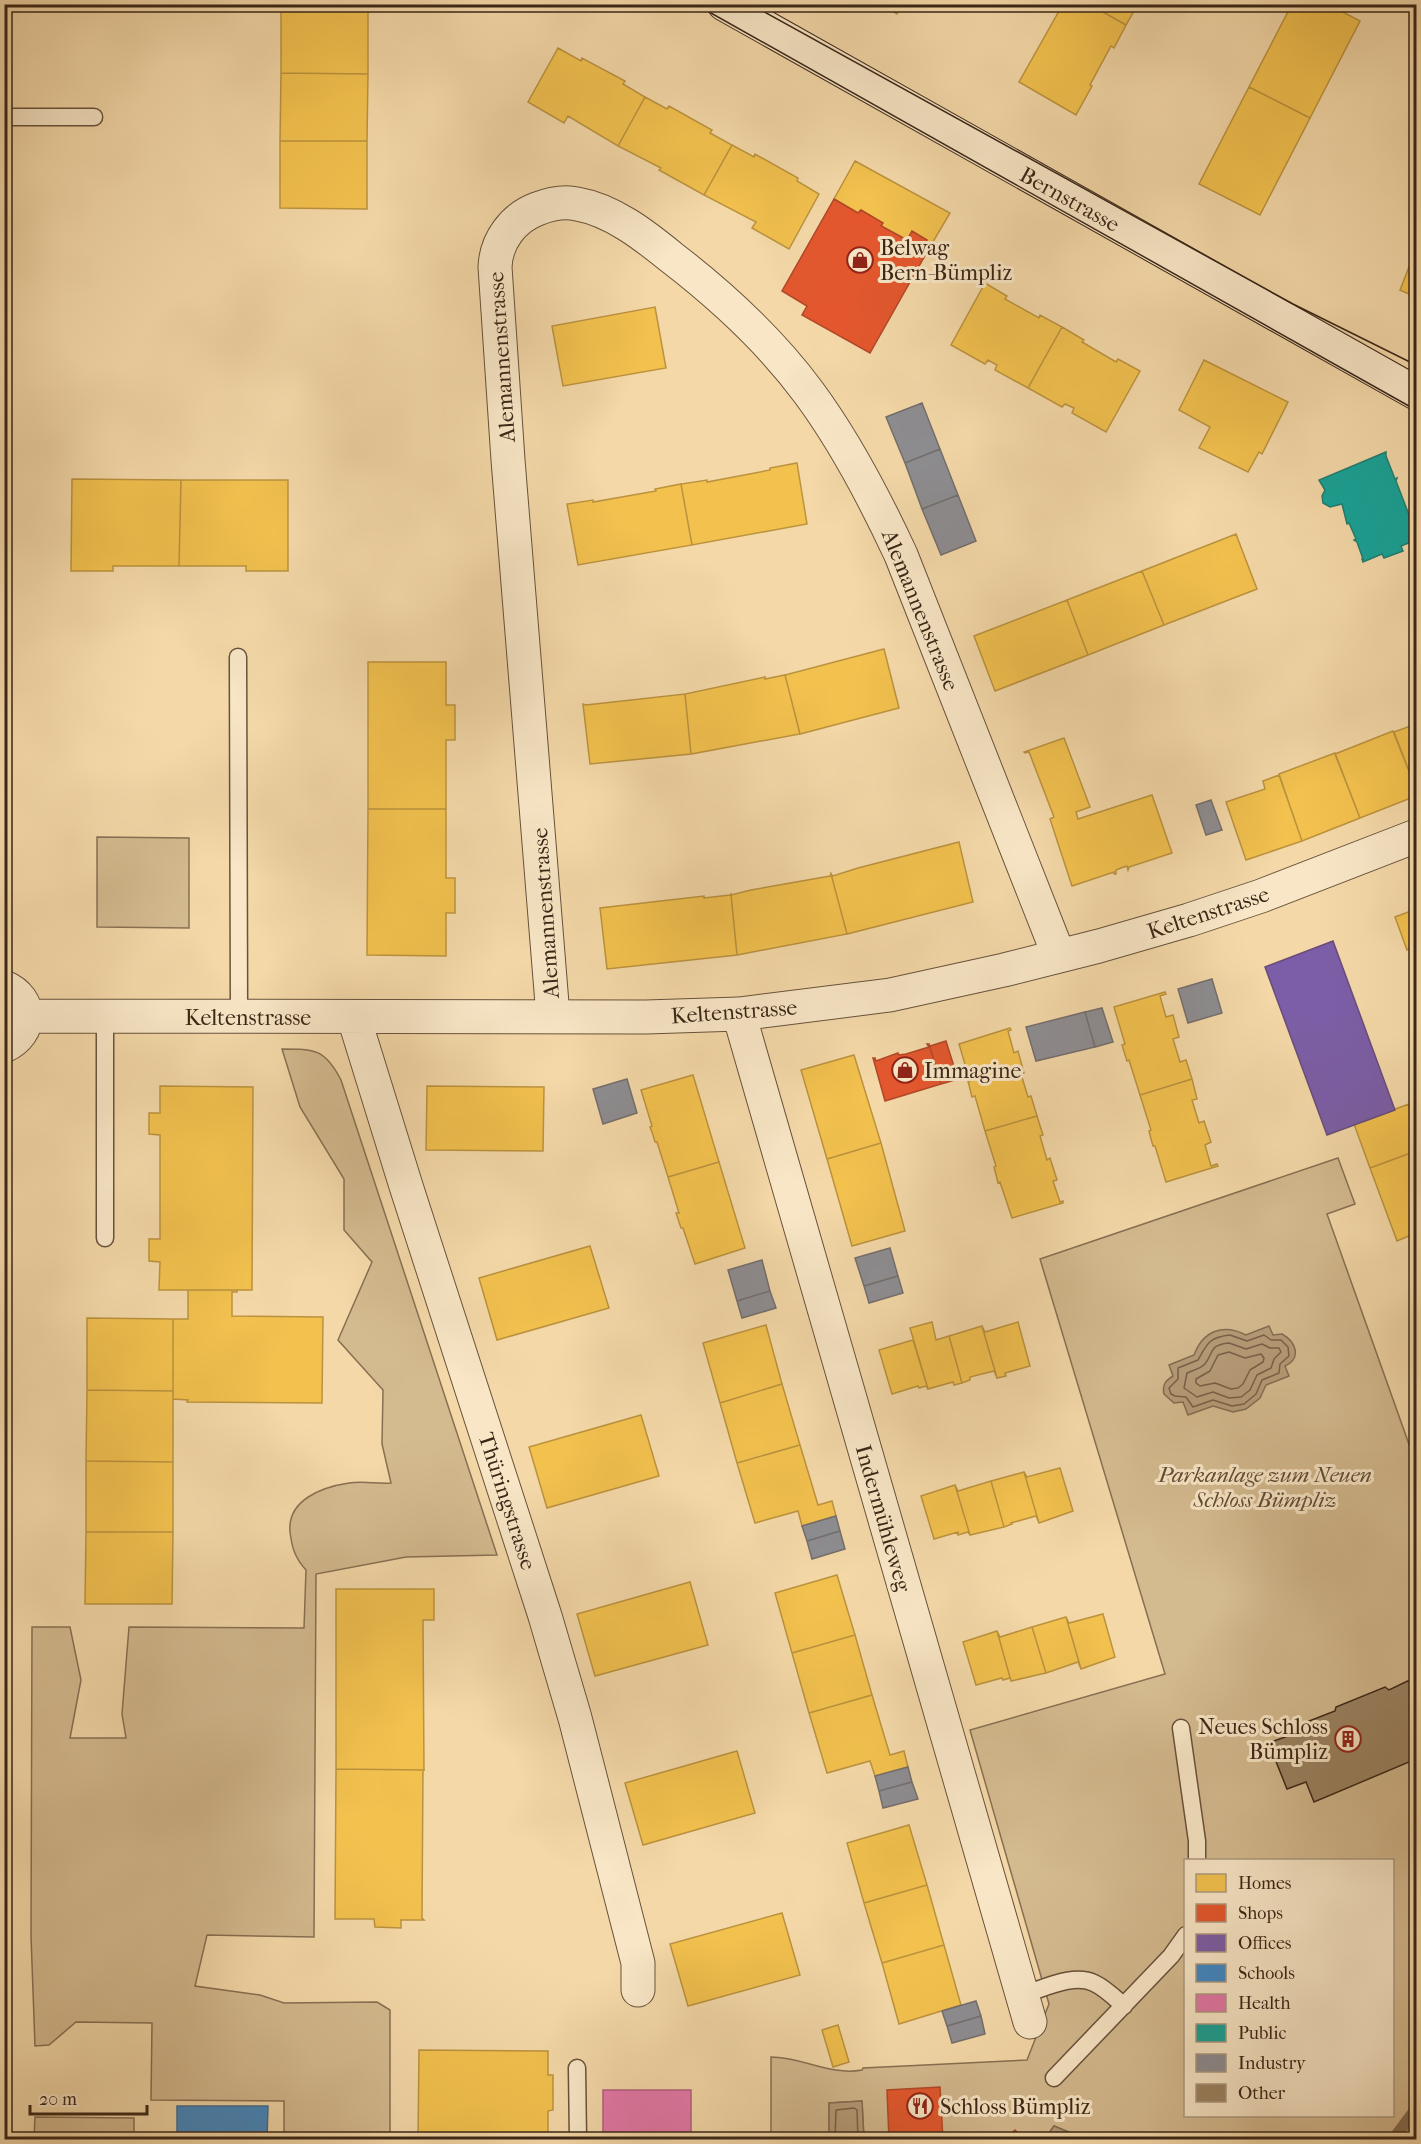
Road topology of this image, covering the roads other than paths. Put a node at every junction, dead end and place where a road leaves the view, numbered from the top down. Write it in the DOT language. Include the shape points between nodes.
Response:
graph roads {
  1 [pos="723,4"];
  2 [pos="4,117"];
  3 [pos="94,117"];
  4 [pos="1416,393"];
  5 [pos="238,657"];
  6 [pos="1416,836"];
  7 [pos="1059,956"];
  8 [pos="4,987"];
  9 [pos="739,1014"];
  10 [pos="239,1015"];
  11 [pos="26,1016"];
  12 [pos="553,1016"];
  13 [pos="105,1017"];
  14 [pos="354,1018"];
  15 [pos="4,1046"];
  16 [pos="105,1238"];
  17 [pos="1181,1728"];
  18 [pos="1197,1859"];
  19 [pos="1184,1936"];
  20 [pos="638,1990"];
  21 [pos="1124,2006"];
  22 [pos="1026,2008"];
  23 [pos="577,2068"];
  24 [pos="1054,2078"];
  25 [pos="578,2139"];
  1 -- 4 [label="street, Bernstrasse"];
  2 -- 3 [label="lane"];
  5 -- 10 [label="lane"];
  6 -- 7 [label="street, Keltenstrasse" via="1209,914"];
  7 -- 9 [label="street, Keltenstrasse" via="890,995"];
  7 -- 12 [label="street, Alemannenstrasse" via="901,555 870,491 810,394 753,327 660,248 596,209 575,203 556,204 527,213 517,221 499,246 495,267"];
  8 -- 11 [label="street" via="20,997"];
  9 -- 12 [label="street, Keltenstrasse"];
  9 -- 22 [label="street, Indermühleweg"];
  10 -- 13 [label="street, Keltenstrasse"];
  10 -- 14 [label="street, Keltenstrasse"];
  11 -- 13 [label="street, Keltenstrasse"];
  11 -- 15 [label="street" via="21,1035"];
  12 -- 14 [label="street, Keltenstrasse"];
  13 -- 16 [label="lane"];
  14 -- 20 [label="street, Thüringstrasse" via="545,1616 638,1963"];
  17 -- 18 [label="lane"];
  19 -- 21 [label="lane"];
  21 -- 22 [label="lane" via="1104,1989 1082,1979"];
  21 -- 24 [label="lane"];
  23 -- 25 [label="lane"];
}
